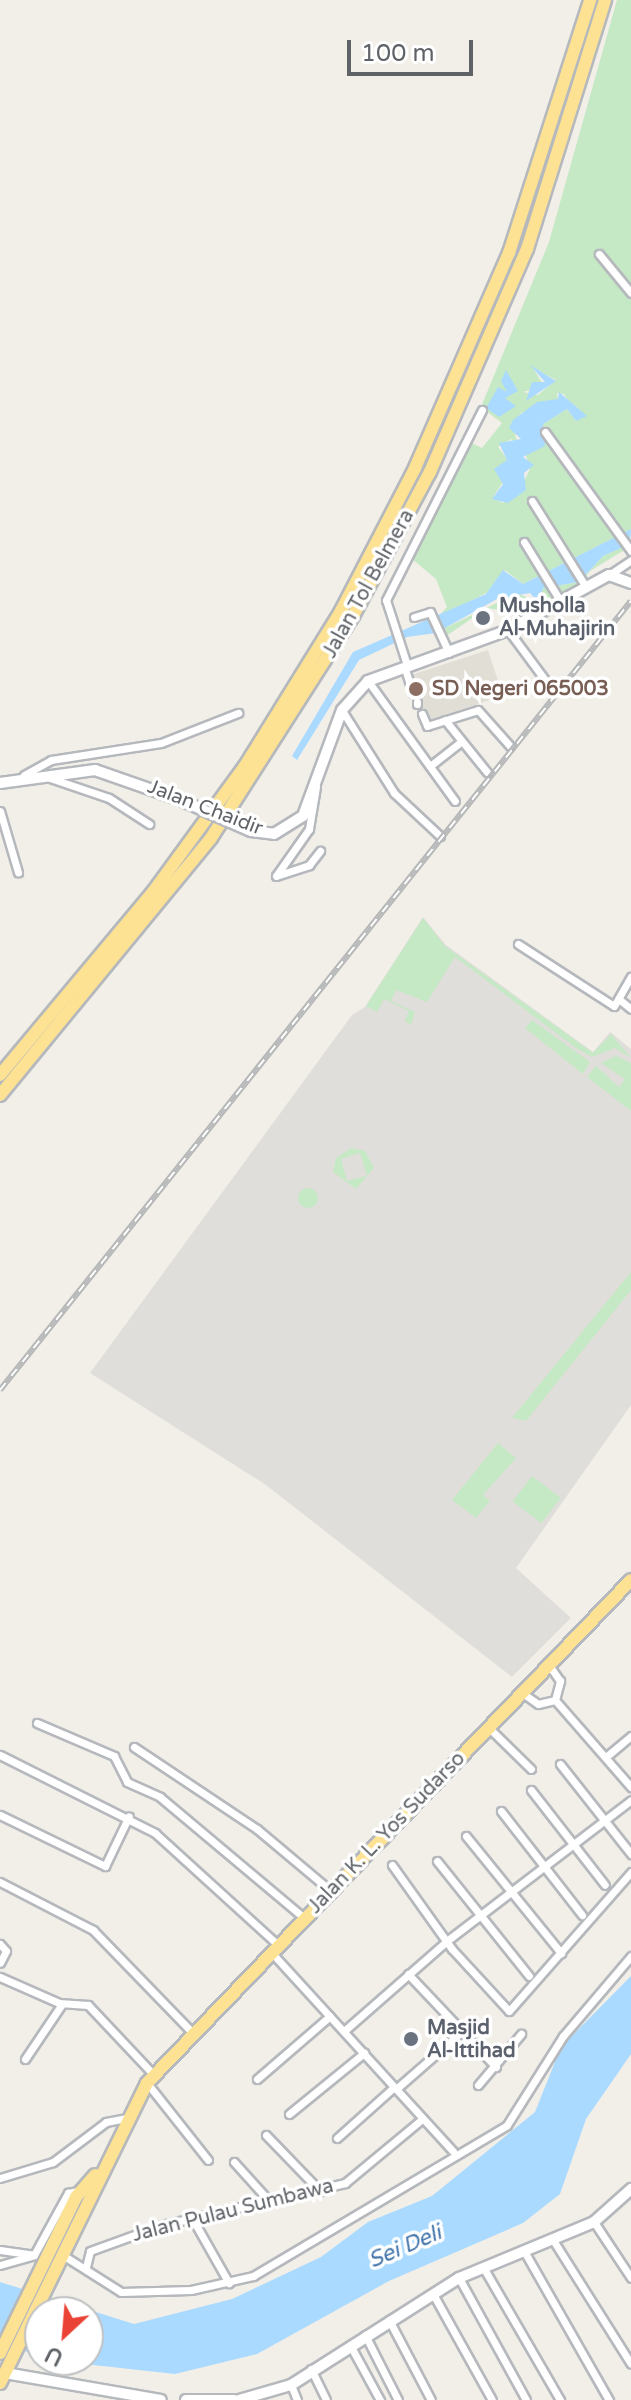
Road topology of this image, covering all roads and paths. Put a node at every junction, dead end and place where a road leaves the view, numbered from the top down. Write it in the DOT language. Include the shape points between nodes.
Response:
graph roads {
  1 [pos="590,0"];
  2 [pos="605,0"];
  3 [pos="599,254"];
  4 [pos="631,293"];
  5 [pos="482,410"];
  6 [pos="545,432"];
  7 [pos="532,501"];
  8 [pos="524,542"];
  9 [pos="631,550"];
  10 [pos="631,560"];
  11 [pos="609,575"];
  12 [pos="631,583"];
  13 [pos="585,585"];
  14 [pos="561,602"];
  15 [pos="414,617"];
  16 [pos="508,630"];
  17 [pos="449,653"];
  18 [pos="405,665"];
  19 [pos="368,681"];
  20 [pos="551,688"];
  21 [pos="413,693"];
  22 [pos="342,710"];
  23 [pos="238,713"];
  24 [pos="422,714"];
  25 [pos="445,720"];
  26 [pos="458,744"];
  27 [pos="510,746"];
  28 [pos="430,766"];
  29 [pos="487,772"];
  30 [pos="42,773"];
  31 [pos="24,775"];
  32 [pos="0,783"];
  33 [pos="316,787"];
  34 [pos="455,801"];
  35 [pos="0,811"];
  36 [pos="149,824"];
  37 [pos="440,836"];
  38 [pos="320,851"];
  39 [pos="18,872"];
  40 [pos="518,944"];
  41 [pos="631,977"];
  42 [pos="620,1000"];
  43 [pos="631,1009"];
  44 [pos="0,1075"];
  45 [pos="0,1095"];
  46 [pos="631,1580"];
  47 [pos="548,1664"];
  48 [pos="521,1691"];
  49 [pos="555,1700"];
  50 [pos="37,1723"];
  51 [pos="488,1727"];
  52 [pos="631,1736"];
  53 [pos="134,1747"];
  54 [pos="0,1755"];
  55 [pos="607,1756"];
  56 [pos="560,1764"];
  57 [pos="531,1769"];
  58 [pos="631,1787"];
  59 [pos="531,1790"];
  60 [pos="631,1800"];
  61 [pos="501,1811"];
  62 [pos="0,1815"];
  63 [pos="129,1816"];
  64 [pos="605,1819"];
  65 [pos="466,1836"];
  66 [pos="570,1842"];
  67 [pos="631,1854"];
  68 [pos="437,1861"];
  69 [pos="392,1865"];
  70 [pos="543,1865"];
  71 [pos="631,1872"];
  72 [pos="0,1882"];
  73 [pos="605,1885"];
  74 [pos="331,1891"];
  75 [pos="511,1891"];
  76 [pos="481,1914"];
  77 [pos="582,1915"];
  78 [pos="304,1918"];
  79 [pos="448,1940"];
  80 [pos="0,1944"];
  81 [pos="274,1948"];
  82 [pos="561,1953"];
  83 [pos="631,1956"];
  84 [pos="0,1963"];
  85 [pos="408,1974"];
  86 [pos="529,1976"];
  87 [pos="0,1977"];
  88 [pos="62,2004"];
  89 [pos="330,2016"];
  90 [pos="344,2031"];
  91 [pos="192,2032"];
  92 [pos="460,2033"];
  93 [pos="521,2034"];
  94 [pos="364,2053"];
  95 [pos="25,2059"];
  96 [pos="496,2067"];
  97 [pos="257,2079"];
  98 [pos="148,2081"];
  99 [pos="478,2085"];
  100 [pos="395,2088"];
  101 [pos="289,2114"];
  102 [pos="126,2118"];
  103 [pos="422,2119"];
  104 [pos="266,2135"];
  105 [pos="337,2138"];
  106 [pos="453,2151"];
  107 [pos="208,2160"];
  108 [pos="234,2162"];
  109 [pos="102,2167"];
  110 [pos="0,2178"];
  111 [pos="82,2190"];
  112 [pos="320,2191"];
  113 [pos="630,2195"];
  114 [pos="271,2203"];
  115 [pos="192,2218"];
  116 [pos="594,2222"];
  117 [pos="553,2240"];
  118 [pos="0,2250"];
  119 [pos="524,2251"];
  120 [pos="61,2254"];
  121 [pos="34,2255"];
  122 [pos="0,2265"];
  123 [pos="86,2267"];
  124 [pos="483,2267"];
  125 [pos="44,2274"];
  126 [pos="459,2278"];
  127 [pos="631,2278"];
  128 [pos="229,2283"];
  129 [pos="433,2294"];
  130 [pos="389,2320"];
  131 [pos="365,2335"];
  132 [pos="350,2345"];
  133 [pos="6,2351"];
  134 [pos="631,2364"];
  135 [pos="311,2369"];
  136 [pos="2,2378"];
  137 [pos="291,2385"];
  138 [pos="95,2396"];
  139 [pos="161,2400"];
  140 [pos="186,2400"];
  141 [pos="214,2400"];
  142 [pos="236,2400"];
  143 [pos="297,2400"];
  144 [pos="326,2400"];
  145 [pos="380,2400"];
  146 [pos="398,2400"];
  147 [pos="431,2400"];
  148 [pos="492,2400"];
  149 [pos="526,2400"];
  150 [pos="560,2400"];
  151 [pos="609,2400"];
  1 -- 44 [label="highway, Jalan Tol Belmera" via="509,253 415,468 347,599 245,766 144,904"];
  2 -- 45 [label="highway, Jalan Tol Belmera" via="527,249 430,472 353,616 211,838"];
  3 -- 4 [label="street"];
  5 -- 18 [label="street" via="386,600"];
  6 -- 9 [label="street"];
  7 -- 13 [label="street"];
  8 -- 14 [label="street"];
  10 -- 11 [label="street"];
  11 -- 12 [label="street"];
  11 -- 13 [label="street, Jalan Chaidir"];
  13 -- 14 [label="street, Jalan Chaidir"];
  14 -- 16 [label="street, Jalan Chaidir"];
  15 -- 17 [label="street" via="433,617"];
  16 -- 17 [label="street, Jalan Chaidir"];
  16 -- 20 [label="street"];
  17 -- 18 [label="street, Jalan Chaidir"];
  18 -- 19 [label="street, Jalan Chaidir"];
  18 -- 21 [label="street"];
  19 -- 22 [label="street, Jalan Chaidir"];
  19 -- 28 [label="street"];
  22 -- 33 [label="street, Jalan Chaidir"];
  22 -- 37 [label="street" via="401,802"];
  23 -- 31 [label="street" via="161,743 51,760"];
  24 -- 25 [label="street" via="427,726"];
  25 -- 26 [label="street"];
  25 -- 27 [label="street" via="478,710"];
  26 -- 28 [label="street"];
  26 -- 29 [label="street"];
  28 -- 34 [label="street"];
  30 -- 31 [label="street, Jalan Chaidir"];
  30 -- 33 [label="street, Jalan Chaidir, bridge" via="95,770 251,831 274,834 296,824"];
  30 -- 36 [label="street" via="109,798"];
  31 -- 32 [label="street, Jalan Chaidir"];
  33 -- 38 [label="street" via="309,829 276,876 309,865"];
  35 -- 39 [label="street"];
  40 -- 42 [label="street" via="611,1006"];
  41 -- 42 [label="street"];
  42 -- 43 [label="street"];
  46 -- 47 [label="highway, Jalan K. L. Yos Sudarso"];
  47 -- 48 [label="highway, Jalan K. L. Yos Sudarso"];
  47 -- 49 [label="street" via="560,1681"];
  48 -- 49 [label="street" via="538,1704"];
  48 -- 51 [label="highway, Jalan K. L. Yos Sudarso"];
  49 -- 55 [label="street"];
  50 -- 78 [label="street" via="114,1756 127,1782 160,1797"];
  51 -- 57 [label="street"];
  51 -- 74 [label="highway, Jalan K. L. Yos Sudarso"];
  52 -- 55 [label="street"];
  53 -- 74 [label="street" via="257,1829"];
  54 -- 63 [label="street"];
  55 -- 58 [label="street"];
  56 -- 64 [label="street"];
  59 -- 66 [label="street"];
  60 -- 64 [label="street"];
  61 -- 70 [label="street"];
  62 -- 63 [label="street" via="105,1866"];
  63 -- 81 [label="street"];
  64 -- 66 [label="street"];
  64 -- 67 [label="street"];
  65 -- 75 [label="street"];
  66 -- 70 [label="street"];
  66 -- 73 [label="street"];
  68 -- 76 [label="street"];
  69 -- 79 [label="street"];
  70 -- 75 [label="street"];
  70 -- 77 [label="street"];
  71 -- 82 [label="street"];
  72 -- 91 [label="street" via="93,1930"];
  74 -- 78 [label="highway, Jalan K. L. Yos Sudarso"];
  75 -- 76 [label="street"];
  75 -- 82 [label="street"];
  76 -- 79 [label="street"];
  76 -- 86 [label="street"];
  78 -- 81 [label="highway, Jalan K. L. Yos Sudarso"];
  79 -- 82 [label="street" via="509,2011"];
  79 -- 85 [label="street"];
  80 -- 84 [label="street" via="6,1951"];
  81 -- 89 [label="street"];
  81 -- 91 [label="highway, Jalan K. L. Yos Sudarso"];
  83 -- 106 [label="street" via="563,2036 516,2115"];
  85 -- 90 [label="street"];
  85 -- 92 [label="street"];
  87 -- 88 [label="street"];
  88 -- 95 [label="street"];
  88 -- 98 [label="street" via="88,2005"];
  89 -- 90 [label="street"];
  89 -- 97 [label="street"];
  90 -- 94 [label="street"];
  91 -- 98 [label="highway, Jalan K. L. Yos Sudarso"];
  92 -- 96 [label="street"];
  92 -- 100 [label="street"];
  93 -- 96 [label="street"];
  94 -- 100 [label="street"];
  94 -- 101 [label="street"];
  96 -- 99 [label="street"];
  98 -- 102 [label="highway, Jalan K. L. Yos Sudarso"];
  98 -- 107 [label="street"];
  100 -- 103 [label="street"];
  100 -- 105 [label="street"];
  102 -- 109 [label="highway, Jalan K. L. Yos Sudarso"];
  102 -- 110 [label="street" via="106,2122 53,2162"];
  103 -- 106 [label="street"];
  103 -- 112 [label="street, Jalan Pulau Sumbawa" via="351,2181"];
  104 -- 112 [label="street"];
  106 -- 128 [label="street" via="283,2260"];
  108 -- 114 [label="street"];
  109 -- 111 [label="highway"];
  109 -- 120 [label="highway"];
  111 -- 121 [label="street" via="68,2193"];
  111 -- 125 [label="highway"];
  112 -- 114 [label="street, Jalan Pulau Sumbawa"];
  113 -- 116 [label="street"];
  114 -- 115 [label="street, Jalan Pulau Sumbawa"];
  115 -- 123 [label="street, Jalan Pulau Sumbawa" via="90,2251"];
  115 -- 128 [label="street"];
  116 -- 117 [label="street"];
  116 -- 127 [label="street"];
  117 -- 119 [label="street"];
  117 -- 134 [label="street"];
  118 -- 121 [label="street"];
  119 -- 124 [label="street"];
  119 -- 151 [label="street"];
  120 -- 123 [label="street"];
  120 -- 125 [label="highway"];
  121 -- 122 [label="street"];
  123 -- 128 [label="street" via="121,2292"];
  124 -- 126 [label="street"];
  124 -- 150 [label="street"];
  125 -- 133 [label="highway"];
  126 -- 129 [label="street"];
  126 -- 149 [label="street"];
  129 -- 130 [label="street"];
  129 -- 148 [label="street"];
  130 -- 131 [label="street"];
  130 -- 147 [label="street"];
  131 -- 132 [label="street"];
  131 -- 146 [label="street"];
  132 -- 135 [label="street"];
  132 -- 145 [label="street"];
  133 -- 136 [label="highway"];
  135 -- 137 [label="street"];
  135 -- 144 [label="street"];
  136 -- 138 [label="street"];
  137 -- 142 [label="street"];
  137 -- 143 [label="street"];
  138 -- 139 [label="street"];
  140 -- 141 [label="street"];
  141 -- 142 [label="street"];
}
